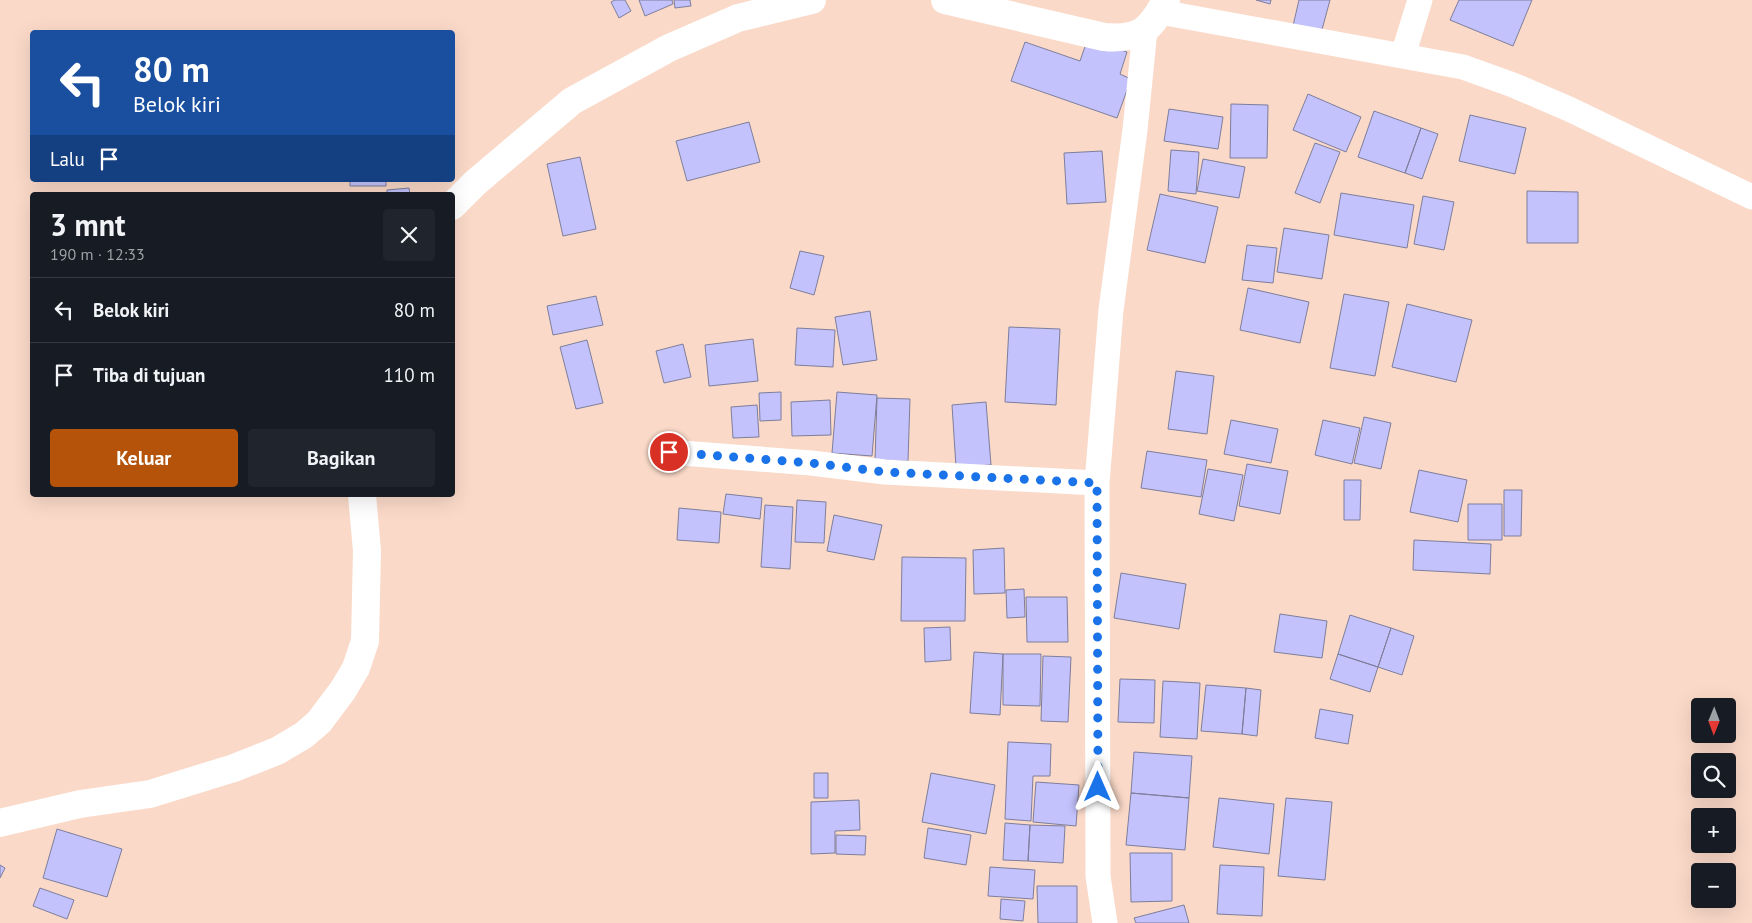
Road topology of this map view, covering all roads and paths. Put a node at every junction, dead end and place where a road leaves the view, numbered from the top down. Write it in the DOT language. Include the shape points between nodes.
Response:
graph roads {
  1 [pos="812,0"];
  2 [pos="945,0"];
  3 [pos="1420,0"];
  4 [pos="1157,14"];
  5 [pos="1403,55"];
  6 [pos="1752,197"];
  7 [pos="455,203"];
  8 [pos="669,452"];
  9 [pos="1097,483"];
  10 [pos="362,497"];
  11 [pos="0,823"];
  12 [pos="1105,923"];
  1 -- 7 [label="street" via="730,22 669,48 572,101 474,183"];
  2 -- 4 [label="street" via="1104,37 1134,36"];
  3 -- 5 [label="street"];
  4 -- 5 [label="street"];
  4 -- 9 [label="street" via="1135,130 1111,310"];
  5 -- 6 [label="street" via="1463,67 1514,85"];
  8 -- 9 [label="street" via="885,472"];
  9 -- 12 [label="street" via="1098,876"];
  10 -- 11 [label="street" via="367,551 365,641 356,668 343,690 304,736 234,768 150,794 80,804"];
}
